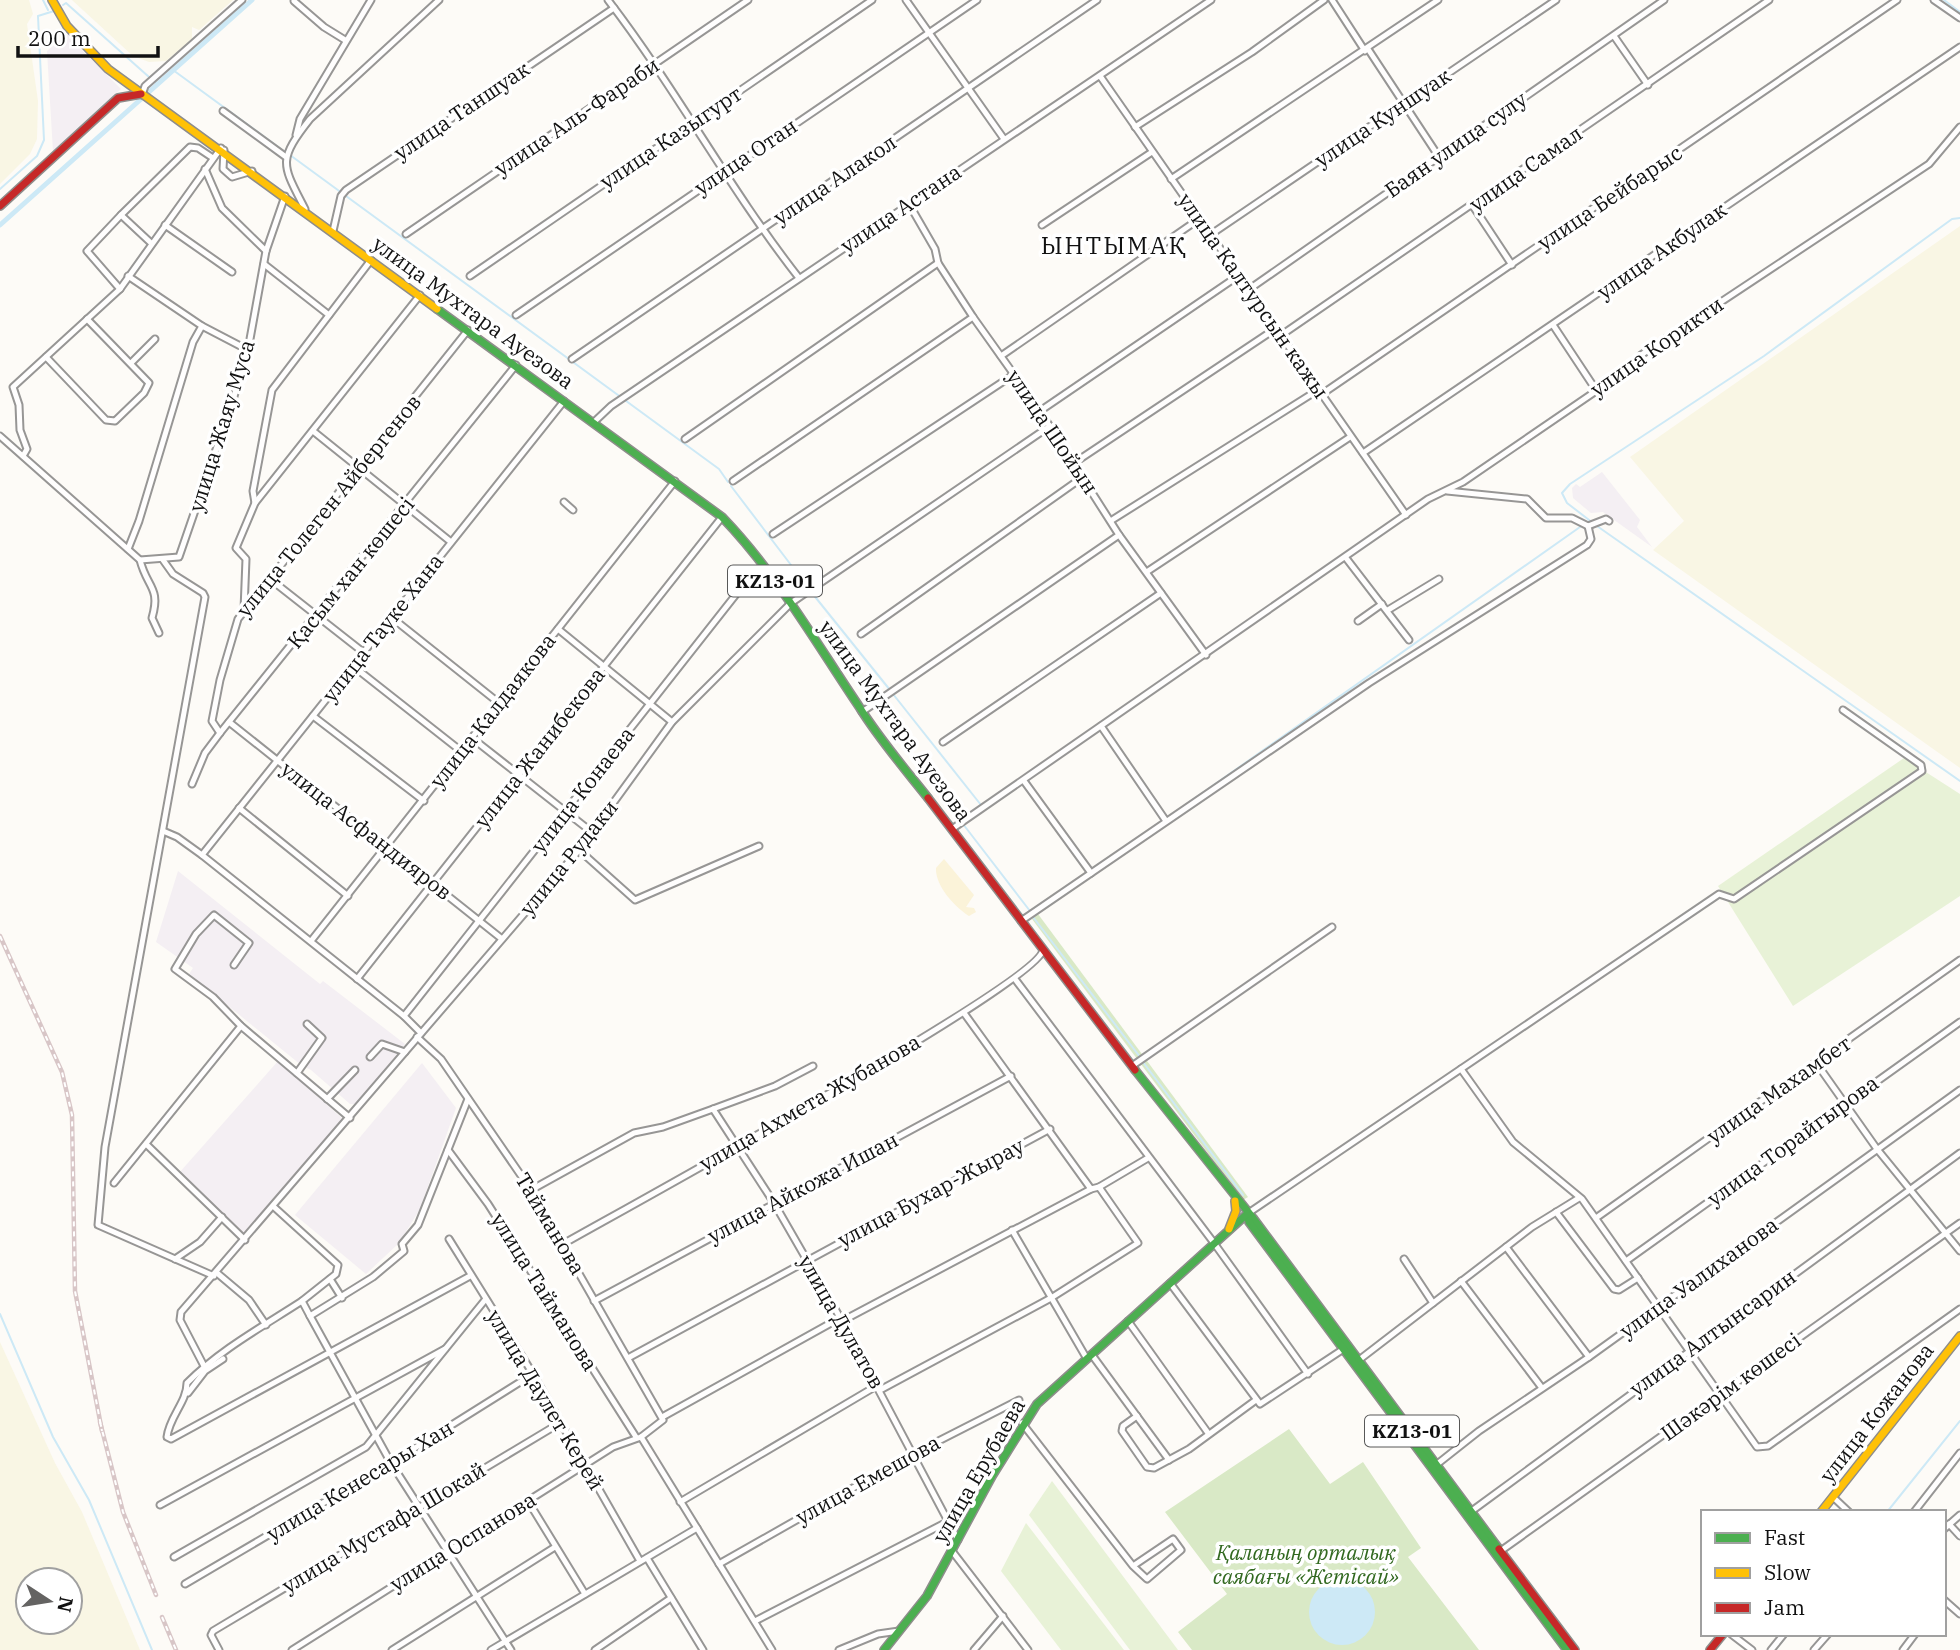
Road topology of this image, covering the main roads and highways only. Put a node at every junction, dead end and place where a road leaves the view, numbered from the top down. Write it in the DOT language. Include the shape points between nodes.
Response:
graph roads {
  1 [pos="52,0"];
  2 [pos="142,95"];
  3 [pos="0,206"];
  4 [pos="1235,1198"];
  5 [pos="1247,1214"];
  6 [pos="1254,1228"];
  7 [pos="1229,1229"];
  8 [pos="1960,1336"];
  9 [pos="1346,1347"];
  10 [pos="1823,1510"];
  11 [pos="1469,1513"];
  12 [pos="1721,1636"];
  13 [pos="884,1650"];
  14 [pos="1567,1650"];
  15 [pos="1575,1650"];
  16 [pos="1710,1650"];
  1 -- 2 [label="main road, KZ13-01" via="92,54"];
  2 -- 3 [label="main road" via="118,98"];
  2 -- 4 [label="main road, улица Мухтара Ауезова / KZ13-01" via="223,149 722,517 791,603 862,712"];
  4 -- 5 [label="main road, улица Мухтара Ауезова / KZ13-01"];
  4 -- 7 [label="main road"];
  5 -- 6 [label="main road, улица Мухтара Ауезова / KZ13-01"];
  5 -- 7 [label="main road, улица Ерубаева"];
  5 -- 9 [label="main road, улица Мухтара Ауезова / KZ13-01"];
  6 -- 7 [label="main road"];
  6 -- 9 [label="main road, улица Мухтара Ауезова / KZ13-01"];
  7 -- 13 [label="main road, улица Ерубаева" via="1037,1404 927,1596"];
  8 -- 10 [label="main road, улица Кожанова"];
  9 -- 11 [label="main road, улица Мухтара Ауезова / KZ13-01"];
  11 -- 14 [label="main road, улица Мухтара Ауезова / KZ13-01"];
  11 -- 15 [label="main road, улица Мухтара Ауезова / KZ13-01"];
  12 -- 16 [label="main road"];
}
